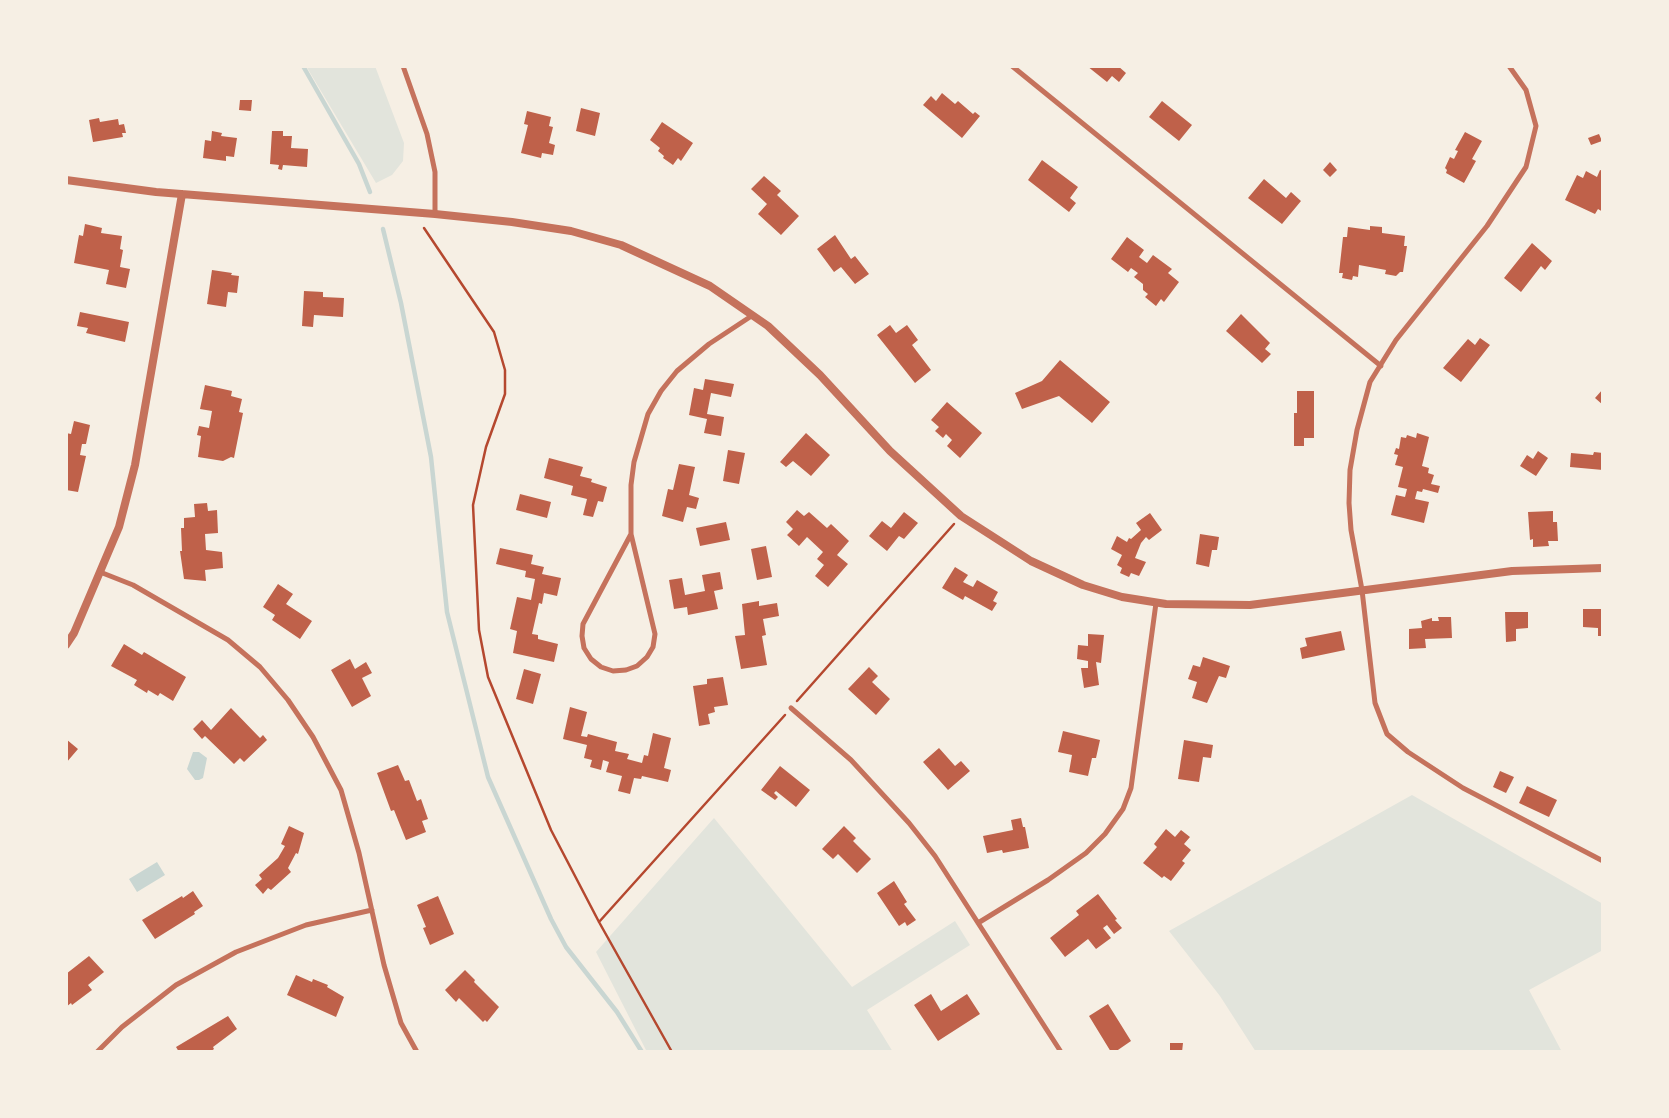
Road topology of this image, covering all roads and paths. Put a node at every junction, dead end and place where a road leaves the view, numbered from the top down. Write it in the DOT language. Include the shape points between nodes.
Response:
graph roads {
  1 [pos="403,66"];
  2 [pos="1012,66"];
  3 [pos="1509,66"];
  4 [pos="66,180"];
  5 [pos="182,194"];
  6 [pos="435,214"];
  7 [pos="424,228"];
  8 [pos="753,315"];
  9 [pos="1381,366"];
  10 [pos="961,516"];
  11 [pos="631,534"];
  12 [pos="1603,568"];
  13 [pos="100,572"];
  14 [pos="1362,590"];
  15 [pos="1156,603"];
  16 [pos="66,645"];
  17 [pos="791,708"];
  18 [pos="1603,861"];
  19 [pos="372,910"];
  20 [pos="598,922"];
  21 [pos="978,923"];
  22 [pos="98,1052"];
  23 [pos="417,1052"];
  24 [pos="672,1052"];
  25 [pos="1061,1052"];
  1 -- 6 [label="street" via="427,134 435,172"];
  2 -- 9 [label="street"];
  3 -- 9 [label="street" via="1526,90 1536,126 1526,168 1487,226 1396,340"];
  4 -- 5 [label="street"];
  5 -- 6 [label="street"];
  5 -- 13 [label="street" via="135,465 119,527"];
  6 -- 8 [label="street" via="553,228 621,245 710,286"];
  7 -- 20 [label="path" via="494,332 505,370 505,394 486,447 473,506 479,630 488,677 551,830"];
  8 -- 10 [label="street" via="820,375 890,451"];
  8 -- 11 [label="street" via="709,344 677,371 648,414 634,462"];
  9 -- 14 [label="street" via="1370,382 1350,470 1350,512"];
  10 -- 15 [label="street" via="1030,561 1074,581 1122,597"];
  10 -- 17 [label="path"];
  11 -- 11 [label="street" via="583,624 582,636 588,654 601,667 613,671 637,666 653,647 655,634"];
  12 -- 14 [label="street" via="1512,571"];
  13 -- 16 [label="street"];
  13 -- 19 [label="street" via="133,585 228,640 260,667 288,700 314,737 340,790"];
  14 -- 15 [label="street" via="1250,604"];
  14 -- 18 [label="street" via="1375,703 1387,734 1408,752 1463,788"];
  15 -- 21 [label="street" via="1131,788 1123,809 1086,853"];
  17 -- 20 [label="path"];
  17 -- 21 [label="street" via="851,760 909,823 935,856"];
  19 -- 22 [label="street" via="306,925 236,952 176,986 122,1026"];
  19 -- 23 [label="street" via="401,1024"];
  20 -- 24 [label="path"];
  21 -- 25 [label="street"];
}
